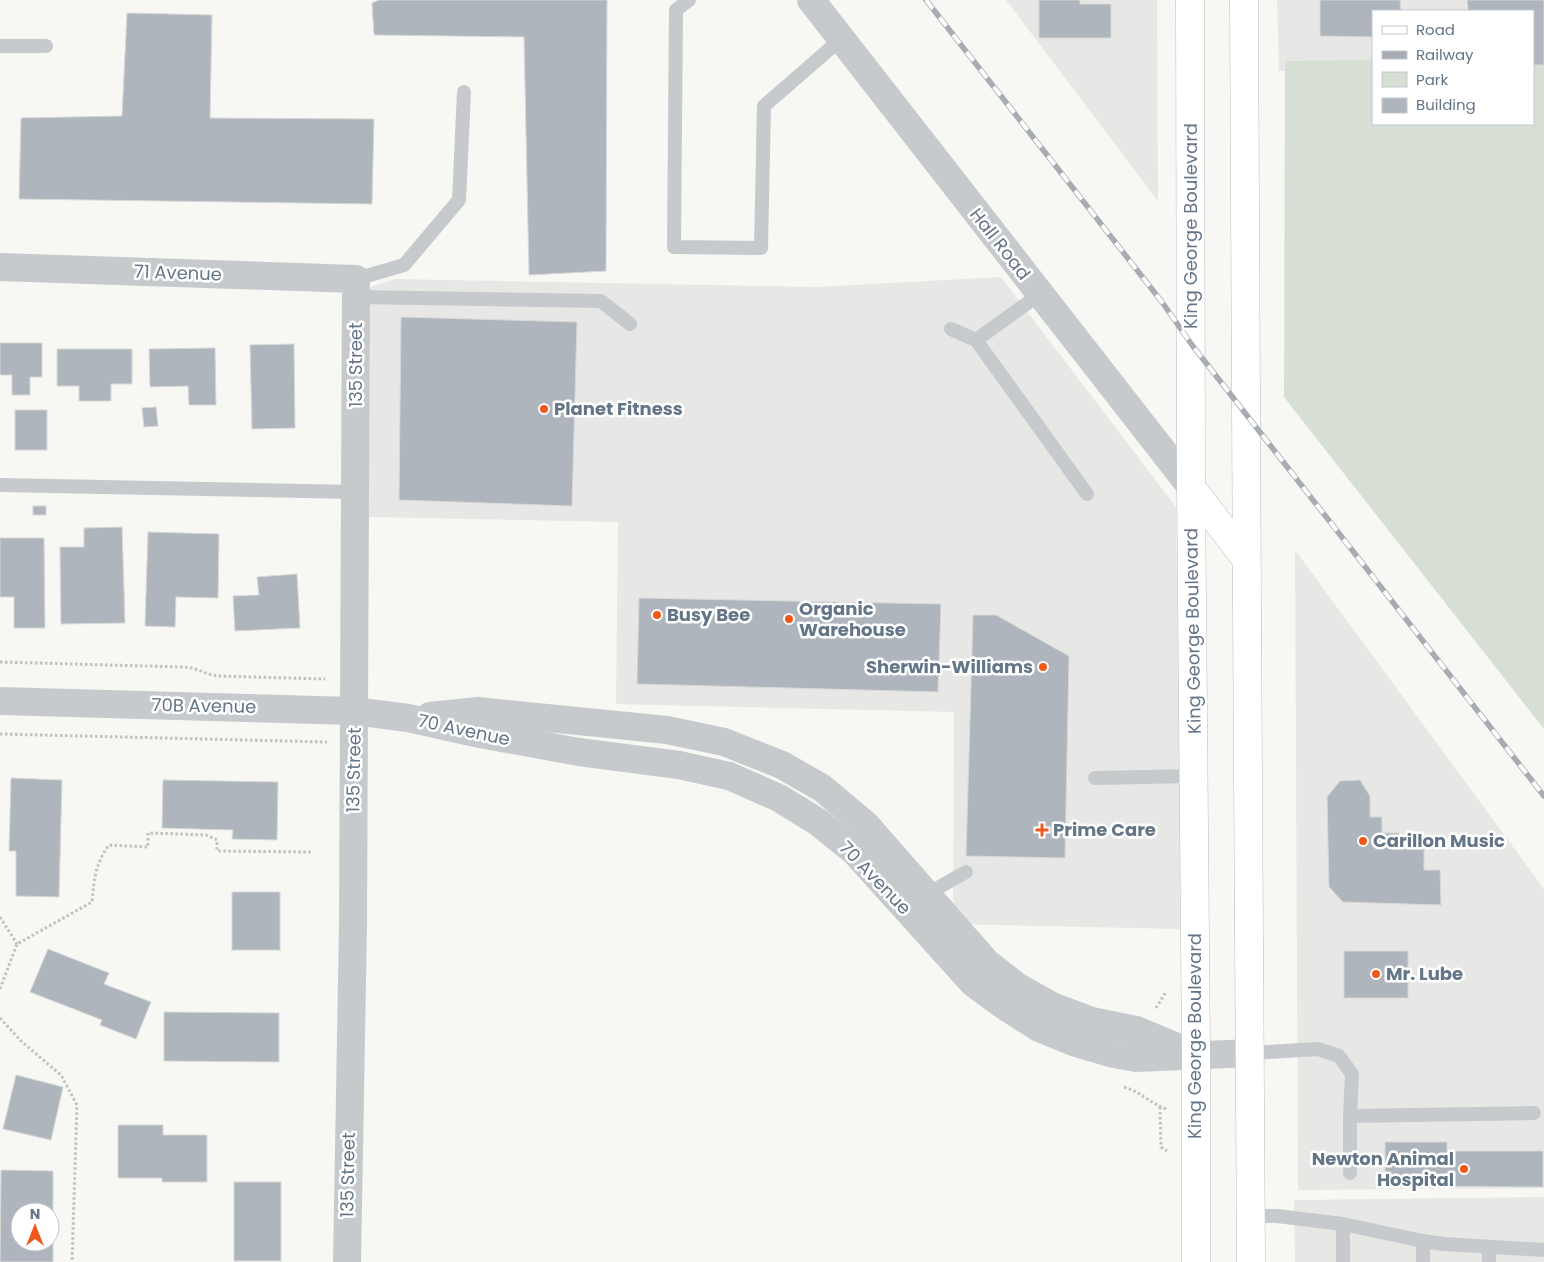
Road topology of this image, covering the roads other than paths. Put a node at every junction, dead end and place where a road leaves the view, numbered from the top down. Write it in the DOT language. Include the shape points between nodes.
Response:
graph roads {
  1 [pos="689,0"];
  2 [pos="810,0"];
  3 [pos="1190,0"];
  4 [pos="1244,0"];
  5 [pos="841,39"];
  6 [pos="0,46"];
  7 [pos="46,46"];
  8 [pos="464,92"];
  9 [pos="0,267"];
  10 [pos="356,288"];
  11 [pos="1040,294"];
  12 [pos="630,324"];
  13 [pos="951,329"];
  14 [pos="976,340"];
  15 [pos="0,484"];
  16 [pos="1191,487"];
  17 [pos="356,492"];
  18 [pos="1087,494"];
  19 [pos="1246,559"];
  20 [pos="0,701"];
  21 [pos="354,711"];
  22 [pos="408,718"];
  23 [pos="1194,776"];
  24 [pos="1095,778"];
  25 [pos="966,872"];
  26 [pos="927,894"];
  27 [pos="1250,1053"];
  28 [pos="1196,1055"];
  29 [pos="1534,1113"];
  30 [pos="1350,1116"];
  31 [pos="1350,1173"];
  32 [pos="1250,1216"];
  33 [pos="1343,1224"];
  34 [pos="1423,1241"];
  35 [pos="1490,1247"];
  36 [pos="1544,1250"];
  37 [pos="347,1262"];
  38 [pos="1196,1262"];
  39 [pos="1251,1262"];
  40 [pos="1343,1262"];
  41 [pos="1423,1262"];
  42 [pos="1489,1262"];
  1 -- 5 [label="lane" via="676,10 674,247 761,248 764,106"];
  2 -- 5 [label="street, Hall Road"];
  3 -- 16 [label="main road, King George Boulevard"];
  4 -- 19 [label="main road"];
  5 -- 11 [label="street, Hall Road"];
  6 -- 7 [label="lane"];
  8 -- 10 [label="lane" via="459,200 404,266"];
  9 -- 10 [label="street, 71 Avenue"];
  10 -- 12 [label="lane" via="601,300"];
  10 -- 17 [label="street, 135 Street"];
  11 -- 14 [label="lane"];
  11 -- 16 [label="street, Hall Road"];
  13 -- 14 [label="lane"];
  14 -- 18 [label="lane"];
  15 -- 17 [label="lane"];
  16 -- 19 [label="main road"];
  16 -- 23 [label="main road, King George Boulevard"];
  17 -- 21 [label="street, 135 Street"];
  19 -- 27 [label="main road"];
  20 -- 21 [label="street, 70B Avenue"];
  21 -- 22 [label="street, 70B Avenue"];
  21 -- 37 [label="street, 135 Street"];
  22 -- 26 [label="street, 70 Avenue" via="478,711 667,730 724,742 782,765 822,788 866,825"];
  22 -- 28 [label="street, 70 Avenue" via="579,752 679,764 729,776 779,798 818,822 854,852 973,983 1039,1028 1076,1043 1136,1058"];
  23 -- 24 [label="lane"];
  23 -- 28 [label="main road, King George Boulevard"];
  25 -- 26 [label="lane"];
  26 -- 28 [label="street, 70 Avenue" via="986,962 1018,987 1052,1006 1092,1021 1136,1030"];
  27 -- 28 [label="street, 70 Avenue"];
  27 -- 30 [label="lane" via="1318,1049 1340,1056 1352,1074"];
  27 -- 32 [label="main road"];
  28 -- 38 [label="main road, King George Boulevard"];
  29 -- 30 [label="lane"];
  30 -- 31 [label="lane"];
  32 -- 33 [label="lane"];
  32 -- 39 [label="main road"];
  33 -- 34 [label="lane"];
  33 -- 40 [label="lane"];
  34 -- 35 [label="lane"];
  34 -- 41 [label="lane"];
  35 -- 36 [label="lane"];
  35 -- 42 [label="lane"];
}
